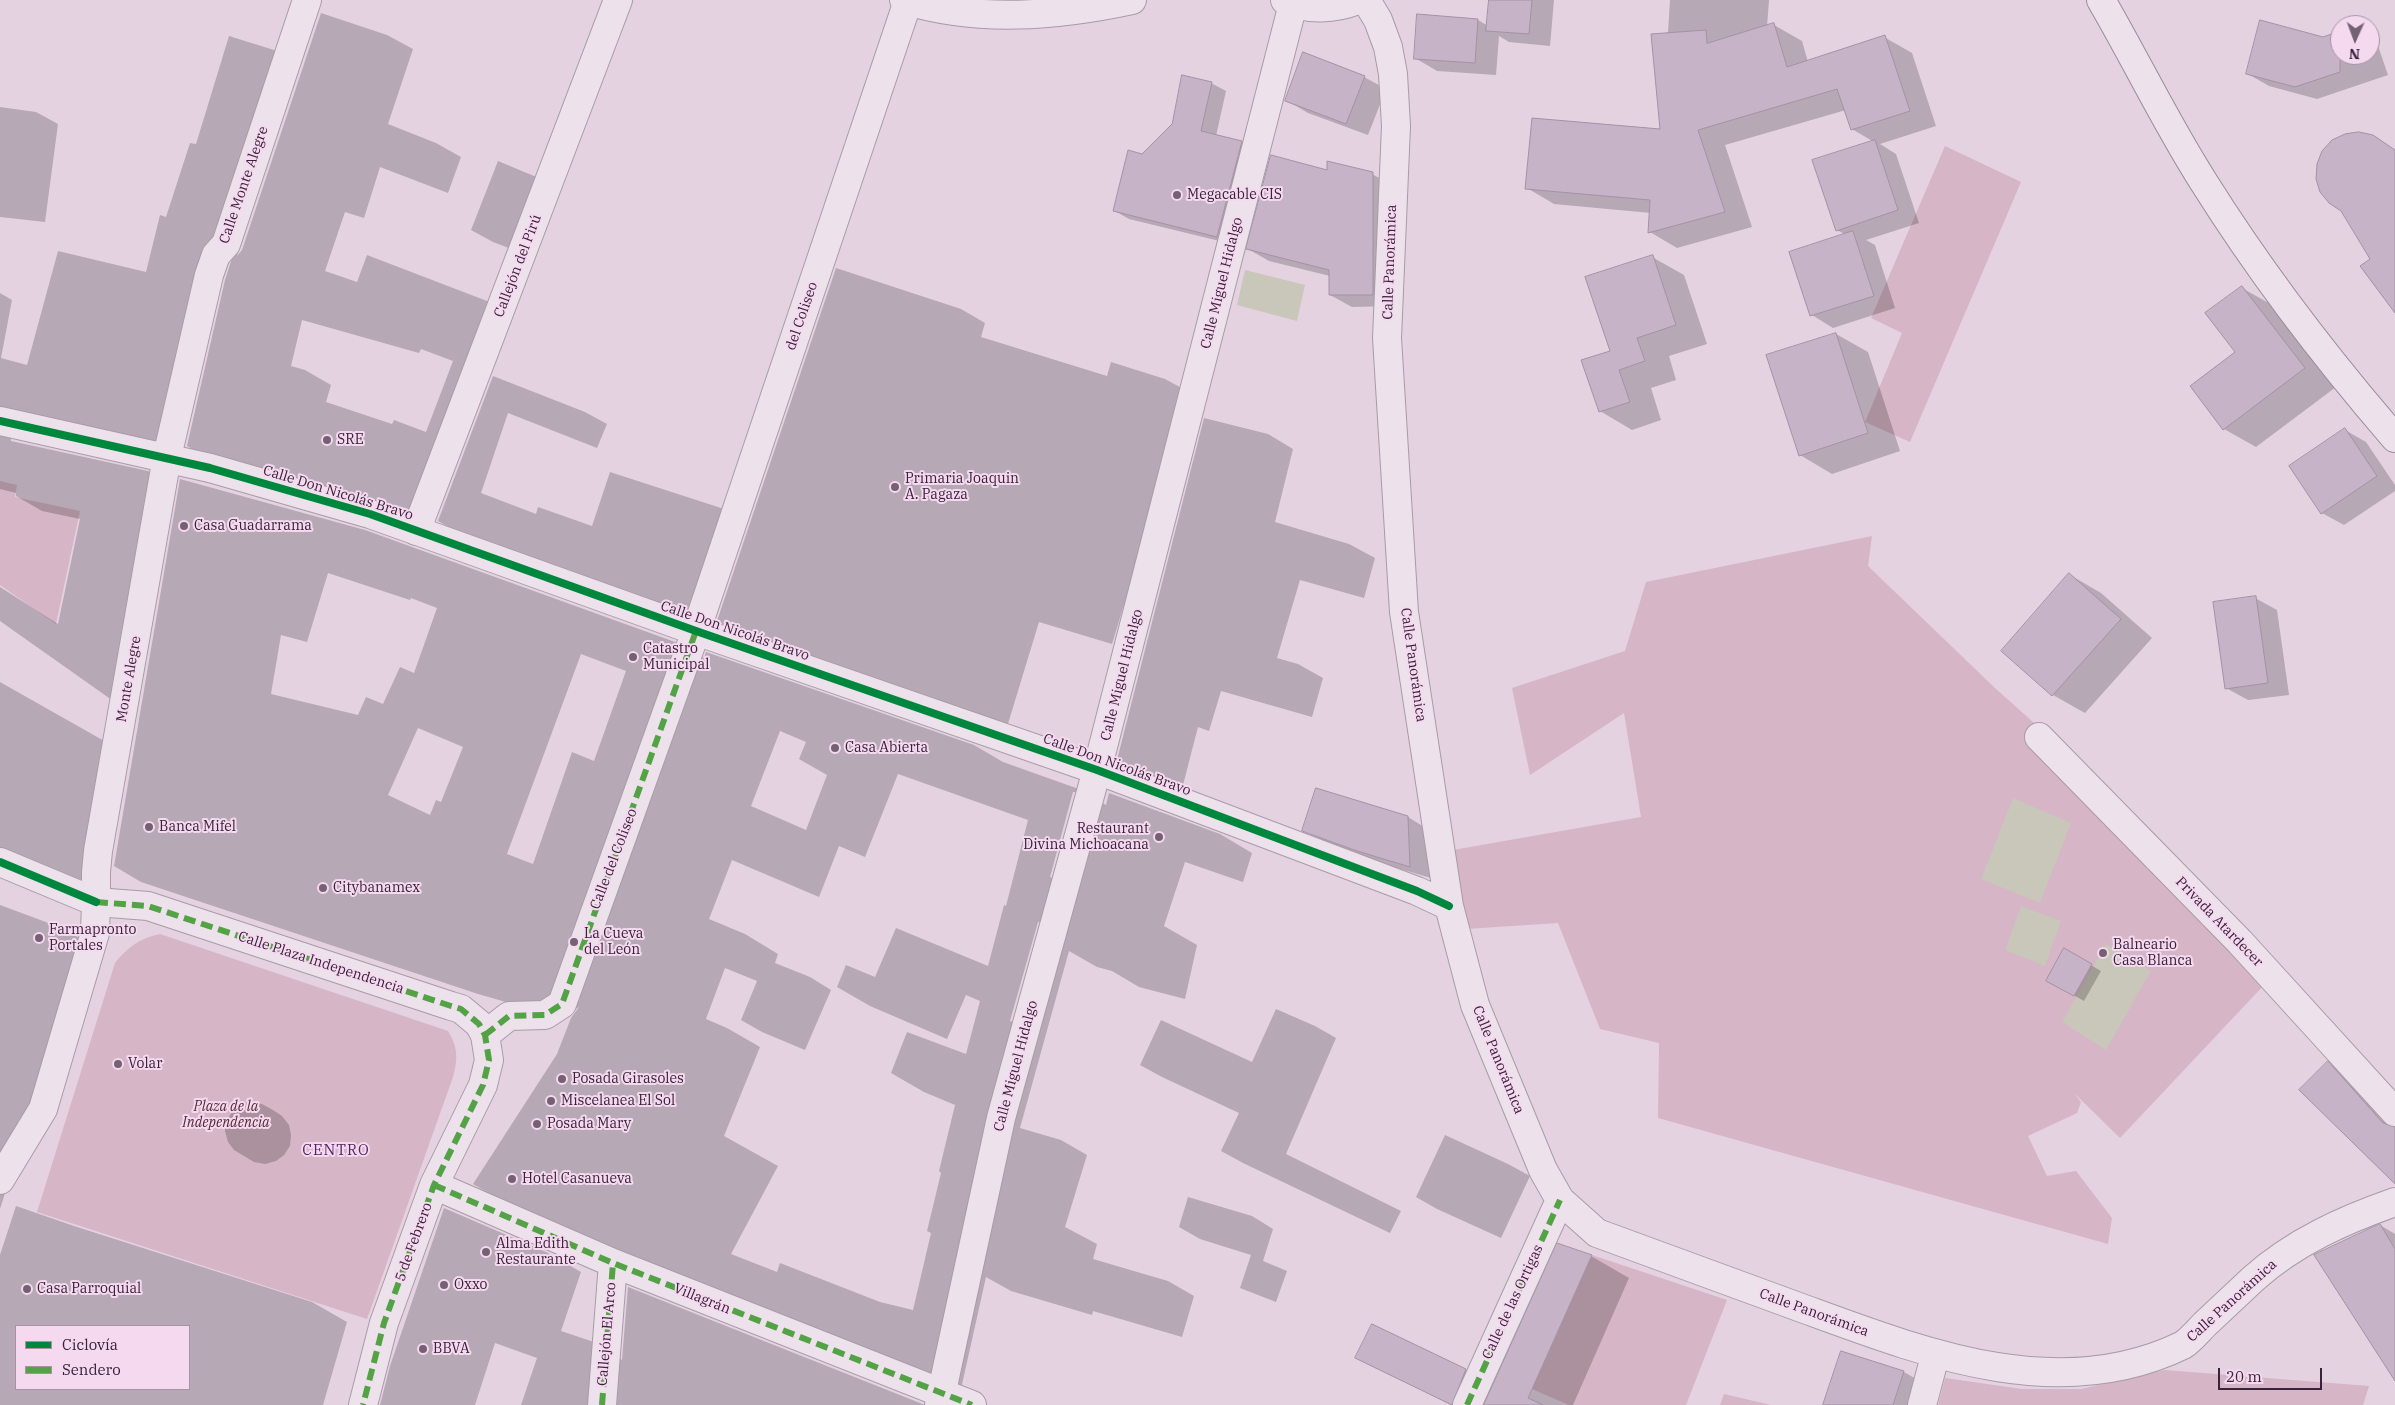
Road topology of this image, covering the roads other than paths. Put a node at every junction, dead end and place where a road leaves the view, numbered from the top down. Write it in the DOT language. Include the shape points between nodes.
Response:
graph roads {
  1 [pos="307,0"];
  2 [pos="618,0"];
  3 [pos="1132,0"];
  4 [pos="1358,0"];
  5 [pos="1366,0"];
  6 [pos="2102,0"];
  7 [pos="906,1"];
  8 [pos="1289,2"];
  9 [pos="0,421"];
  10 [pos="2395,438"];
  11 [pos="167,457"];
  12 [pos="416,530"];
  13 [pos="696,631"];
  14 [pos="2038,737"];
  15 [pos="1097,770"];
  16 [pos="0,862"];
  17 [pos="96,902"];
  18 [pos="1449,906"];
  19 [pos="485,1035"];
  20 [pos="483,1085"];
  21 [pos="2395,1112"];
  22 [pos="0,1180"];
  23 [pos="434,1185"];
  24 [pos="1560,1200"];
  25 [pos="2395,1202"];
  26 [pos="613,1263"];
  27 [pos="1935,1356"];
  28 [pos="940,1400"];
  29 [pos="362,1405"];
  30 [pos="602,1405"];
  31 [pos="972,1405"];
  32 [pos="1467,1405"];
  33 [pos="1922,1405"];
  1 -- 11 [label="street, Calle Monte Alegre" via="226,244 216,255 209,275"];
  2 -- 12 [label="street, Callejón del Pirú"];
  3 -- 7 [label="street" via="1060,12 1006,15 965,14"];
  4 -- 8 [label="street" via="1329,7"];
  5 -- 18 [label="street, Calle Panorámica" via="1388,47 1393,74 1396,126 1387,338 1404,612"];
  6 -- 10 [label="street" via="2208,188 2270,282"];
  7 -- 13 [label="street, del Coliseo"];
  8 -- 15 [label="street, Calle Miguel Hidalgo"];
  9 -- 11 [label="street, Calle Don Nicolás Bravo"];
  11 -- 12 [label="street, Calle Don Nicolás Bravo"];
  11 -- 17 [label="street, Monte Alegre" via="98,851"];
  12 -- 13 [label="street, Calle Don Nicolás Bravo"];
  13 -- 15 [label="street, Calle Don Nicolás Bravo"];
  13 -- 19 [label="street, Calle del Coliseo" via="562,1004 545,1015 508,1016"];
  14 -- 21 [label="street, Privada Atardecer" via="2240,942"];
  15 -- 18 [label="street, Calle Don Nicolás Bravo"];
  15 -- 28 [label="street, Calle Miguel Hidalgo" via="1001,1118"];
  16 -- 17 [label="street, Calle Plaza Independencia"];
  17 -- 19 [label="street, Calle Plaza Independencia" via="148,906 451,1006 471,1016"];
  17 -- 22 [label="street, Monte Alegre" via="94,933 43,1109"];
  18 -- 24 [label="street, Calle Panorámica" via="1475,1005 1543,1170"];
  19 -- 20 [label="street, Calle Plaza Independencia" via="489,1060"];
  20 -- 23 [label="street, 5 de Febrero"];
  23 -- 26 [label="street, Villagrán"];
  23 -- 29 [label="street, 5 de Febrero" via="384,1323"];
  24 -- 27 [label="street, Calle Panorámica" via="1597,1234"];
  24 -- 32 [label="street, Calle de las Ortigas"];
  25 -- 27 [label="street, Calle Panorámica" via="2322,1232 2284,1255 2256,1276 2184,1344 2150,1360 2076,1377 2044,1377 2012,1375"];
  26 -- 28 [label="street, Villagrán"];
  26 -- 30 [label="street, Callejón El Arco"];
  27 -- 33 [label="street"];
  28 -- 31 [label="street, Villagrán"];
}
